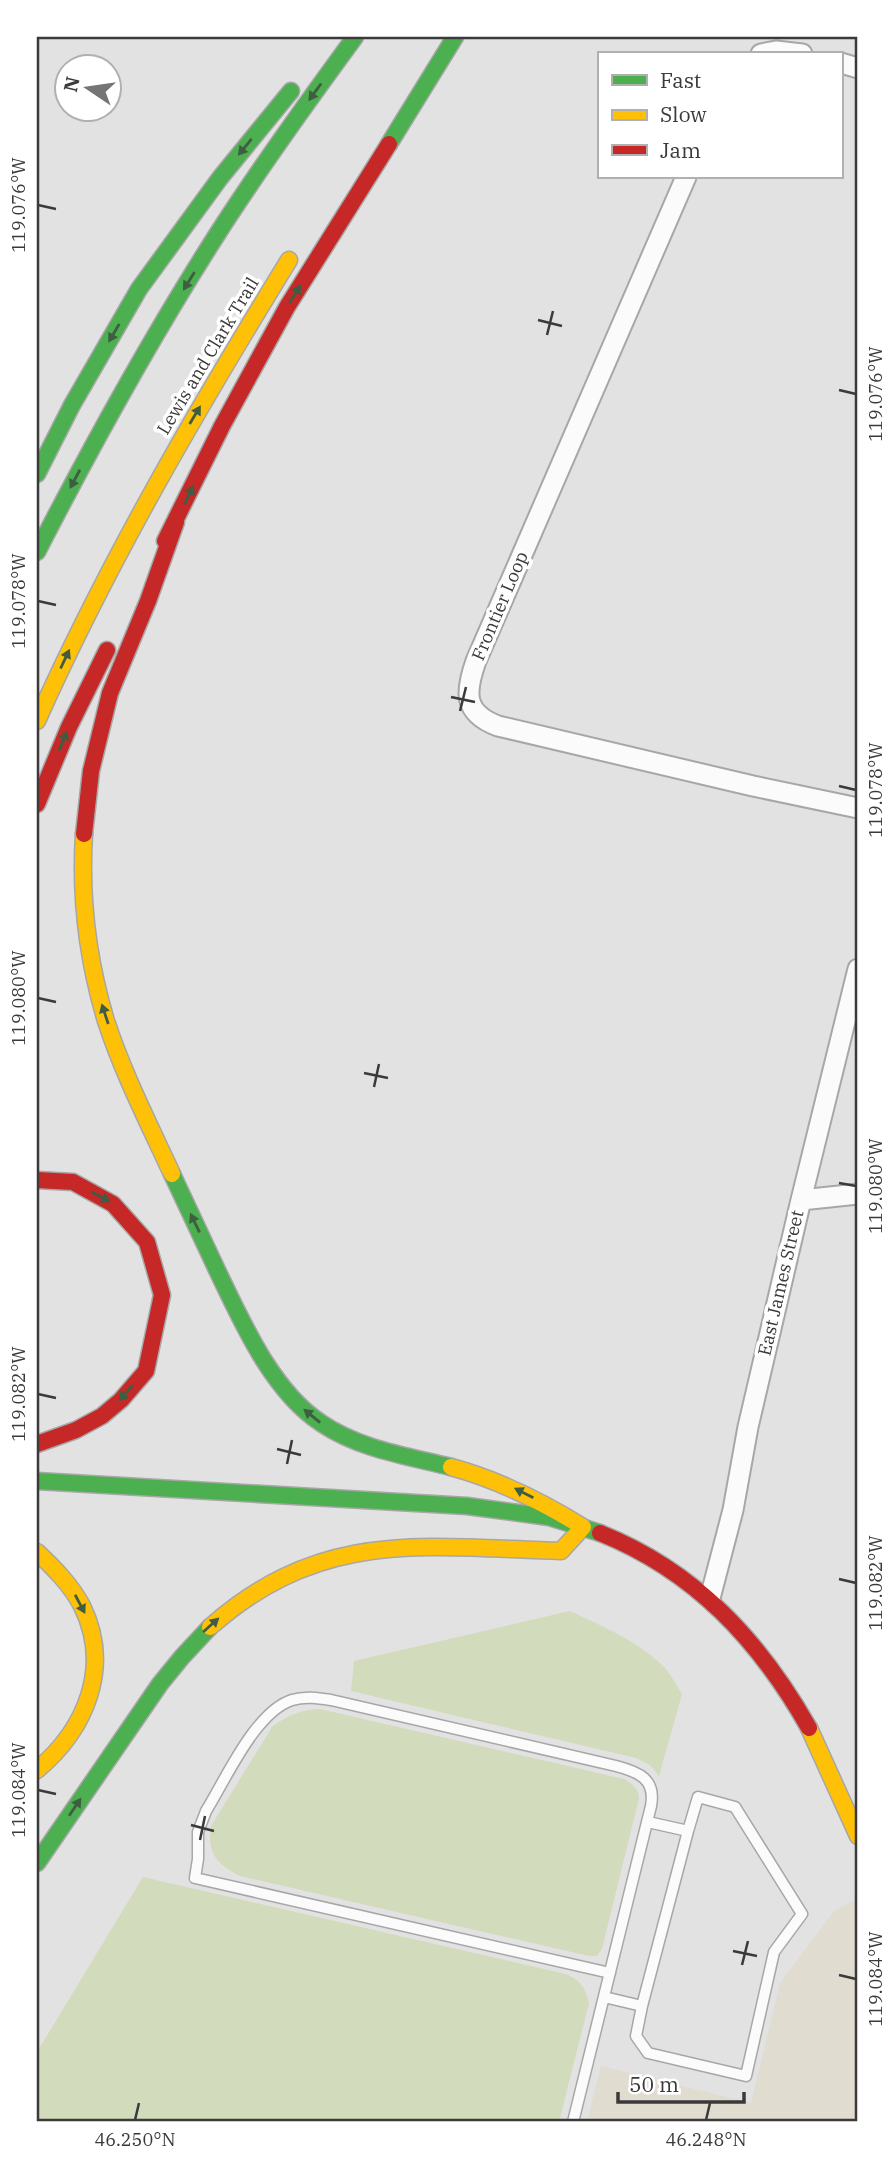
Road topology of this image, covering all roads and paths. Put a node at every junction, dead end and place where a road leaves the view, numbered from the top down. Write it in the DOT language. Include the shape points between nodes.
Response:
graph roads {
  1 [pos="355,37"];
  2 [pos="454,37"];
  3 [pos="304,74"];
  4 [pos="376,136"];
  5 [pos="686,178"];
  6 [pos="294,252"];
  7 [pos="37,474"];
  8 [pos="176,522"];
  9 [pos="37,552"];
  10 [pos="126,614"];
  11 [pos="114,637"];
  12 [pos="37,720"];
  13 [pos="37,804"];
  14 [pos="858,808"];
  15 [pos="858,969"];
  16 [pos="37,1180"];
  17 [pos="858,1194"];
  18 [pos="801,1200"];
  19 [pos="37,1444"];
  20 [pos="37,1481"];
  21 [pos="583,1527"];
  22 [pos="37,1552"];
  23 [pos="709,1598"];
  24 [pos="37,1770"];
  25 [pos="648,1822"];
  26 [pos="688,1831"];
  27 [pos="858,1836"];
  28 [pos="37,1863"];
  29 [pos="610,1973"];
  30 [pos="604,1997"];
  31 [pos="642,2006"];
  32 [pos="573,2122"];
  1 -- 9 [label="main road, one-way" via="246,190 174,304"];
  2 -- 4 [label="main road"];
  8 -- 2 [label="main road, one-way" via="287,307"];
  3 -- 7 [label="main road, one-way" via="139,289"];
  5 -- 14 [label="street, Frontier Loop" via="476,661 468,697 480,717 498,726"];
  12 -- 6 [label="main road, Lewis and Clark Trail, one-way" via="159,475"];
  8 -- 10 [label="main road"];
  21 -- 8 [label="main road, one-way" via="503,1482 385,1452 351,1438 320,1423 299,1405 279,1381 237,1307 117,1052 102,1009 87,928 83,865 88,784 111,690"];
  13 -- 11 [label="main road, one-way"];
  15 -- 18 [label="street, East James Street"];
  16 -- 19 [label="main road, one-way" via="73,1182 113,1204 147,1242 162,1295 146,1371 102,1416"];
  17 -- 18 [label="street"];
  18 -- 23 [label="street, East James Street" via="733,1510"];
  20 -- 21 [label="main road" via="467,1506"];
  21 -- 23 [label="main road" via="652,1558"];
  28 -- 21 [label="main road, one-way" via="179,1659 215,1622 263,1586 328,1559 361,1553 425,1546 561,1551"];
  22 -- 24 [label="main road, one-way" via="63,1577 86,1616 94,1661 88,1703 80,1721 69,1739"];
  23 -- 27 [label="main road" via="739,1626 784,1685 809,1727"];
  25 -- 26 [label="lane"];
  25 -- 29 [label="lane"];
  25 -- 29 [label="lane" via="652,1791 644,1778 629,1769 309,1698 290,1701 261,1721 200,1825 195,1878"];
  26 -- 31 [label="lane"];
  26 -- 31 [label="lane" via="698,1797 735,1807 802,1914 774,1952 746,2076 648,2053 636,2036"];
  29 -- 30 [label="lane"];
  30 -- 31 [label="lane"];
  30 -- 32 [label="lane"];
}
